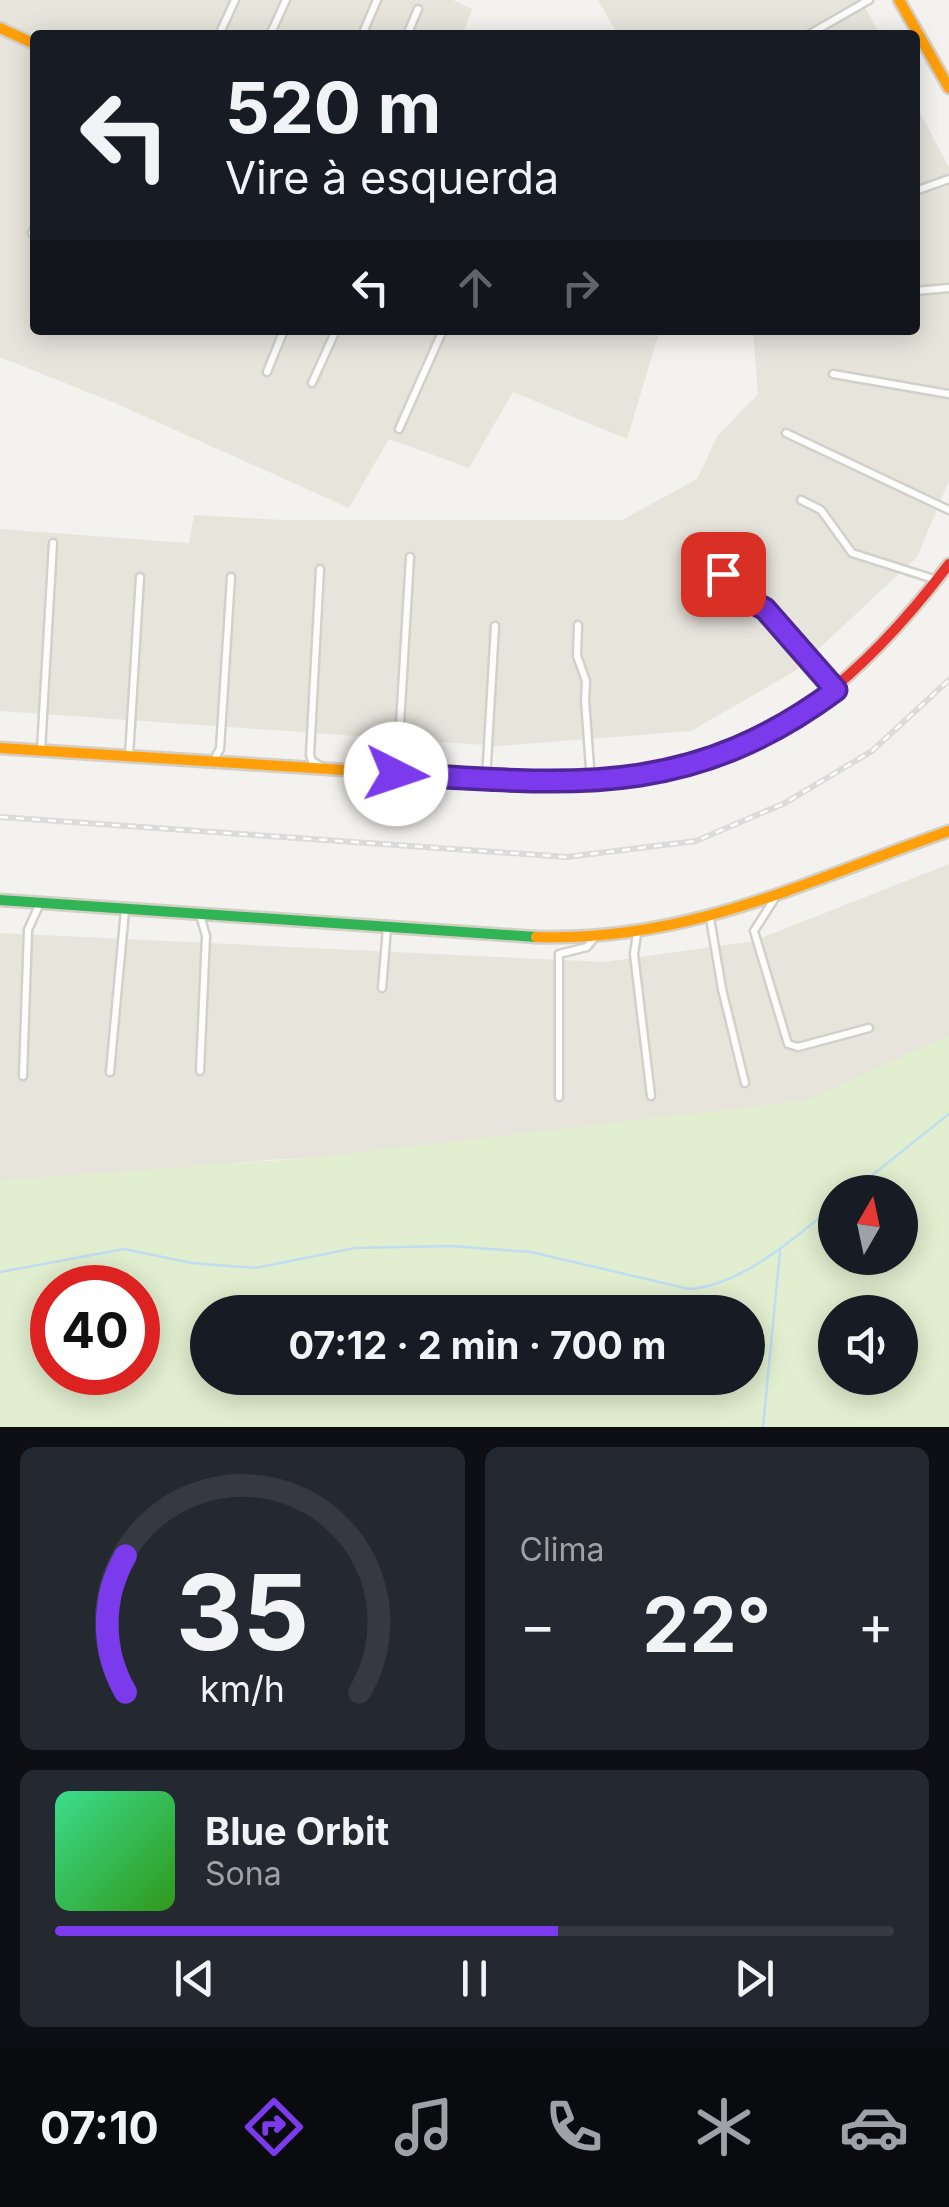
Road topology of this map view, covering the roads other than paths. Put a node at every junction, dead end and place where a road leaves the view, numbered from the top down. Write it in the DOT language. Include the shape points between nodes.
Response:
graph roads {
  1 [pos="235,0"];
  2 [pos="286,0"];
  3 [pos="377,0"];
  4 [pos="869,0"];
  5 [pos="900,0"];
  6 [pos="418,10"];
  7 [pos="0,28"];
  8 [pos="222,30"];
  9 [pos="272,30"];
  10 [pos="364,30"];
  11 [pos="409,30"];
  12 [pos="817,30"];
  13 [pos="917,30"];
  14 [pos="920,36"];
  15 [pos="30,42"];
  16 [pos="949,88"];
  17 [pos="949,179"];
  18 [pos="920,189"];
  19 [pos="949,288"];
  20 [pos="920,291"];
  21 [pos="282,335"];
  22 [pos="334,335"];
  23 [pos="441,335"];
  24 [pos="268,372"];
  25 [pos="833,374"];
  26 [pos="312,383"];
  27 [pos="949,394"];
  28 [pos="399,429"];
  29 [pos="786,433"];
  30 [pos="800,500"];
  31 [pos="949,510"];
  32 [pos="53,543"];
  33 [pos="410,557"];
  34 [pos="949,564"];
  35 [pos="320,569"];
  36 [pos="723,574"];
  37 [pos="140,577"];
  38 [pos="231,577"];
  39 [pos="938,580"];
  40 [pos="578,625"];
  41 [pos="495,626"];
  42 [pos="836,690"];
  43 [pos="0,748"];
  44 [pos="220,749"];
  45 [pos="41,750"];
  46 [pos="130,756"];
  47 [pos="212,761"];
  48 [pos="228,762"];
  49 [pos="328,768"];
  50 [pos="396,774"];
  51 [pos="486,780"];
  52 [pos="592,782"];
  53 [pos="949,832"];
  54 [pos="776,897"];
  55 [pos="0,900"];
  56 [pos="40,904"];
  57 [pos="125,909"];
  58 [pos="200,914"];
  59 [pos="223,916"];
  60 [pos="710,918"];
  61 [pos="387,928"];
  62 [pos="206,936"];
  63 [pos="596,936"];
  64 [pos="636,938"];
  65 [pos="382,988"];
  66 [pos="869,1028"];
  67 [pos="110,1072"];
  68 [pos="200,1072"];
  69 [pos="22,1076"];
  70 [pos="746,1083"];
  71 [pos="651,1096"];
  72 [pos="559,1097"];
  1 -- 8 [label="street"];
  2 -- 9 [label="street"];
  3 -- 10 [label="street"];
  4 -- 12 [label="street"];
  5 -- 13 [label="street"];
  6 -- 11 [label="street"];
  7 -- 15 [label="street"];
  14 -- 16 [label="street"];
  17 -- 18 [label="street"];
  19 -- 20 [label="street"];
  21 -- 24 [label="street"];
  22 -- 26 [label="street"];
  23 -- 28 [label="street"];
  25 -- 27 [label="street"];
  29 -- 31 [label="street"];
  30 -- 39 [label="street" via="821,510 852,552"];
  32 -- 45 [label="street"];
  33 -- 50 [label="street"];
  34 -- 39 [label="street"];
  35 -- 49 [label="street" via="310,755"];
  36 -- 42 [label="street" via="765,609"];
  37 -- 46 [label="street"];
  38 -- 44 [label="street"];
  39 -- 42 [label="street" via="906,623"];
  40 -- 52 [label="street"];
  41 -- 51 [label="street"];
  42 -- 52 [label="street" via="784,726 720,755"];
  43 -- 45 [label="street"];
  44 -- 47 [label="street"];
  44 -- 48 [label="street"];
  45 -- 46 [label="street"];
  46 -- 47 [label="street"];
  47 -- 48 [label="street"];
  48 -- 49 [label="street"];
  49 -- 50 [label="street"];
  50 -- 51 [label="street"];
  51 -- 52 [label="street"];
  53 -- 54 [label="street"];
  54 -- 60 [label="street"];
  54 -- 66 [label="street" via="754,931 788,1044 798,1048"];
  55 -- 56 [label="street"];
  56 -- 57 [label="street"];
  56 -- 69 [label="street" via="28,930"];
  57 -- 58 [label="street"];
  57 -- 67 [label="street"];
  58 -- 59 [label="street"];
  58 -- 62 [label="street"];
  59 -- 61 [label="street"];
  59 -- 62 [label="street"];
  60 -- 64 [label="street"];
  60 -- 70 [label="street"];
  61 -- 63 [label="street"];
  61 -- 65 [label="street"];
  62 -- 68 [label="street"];
  63 -- 64 [label="street"];
  63 -- 72 [label="street" via="587,947 559,954"];
  64 -- 71 [label="street"];
}
